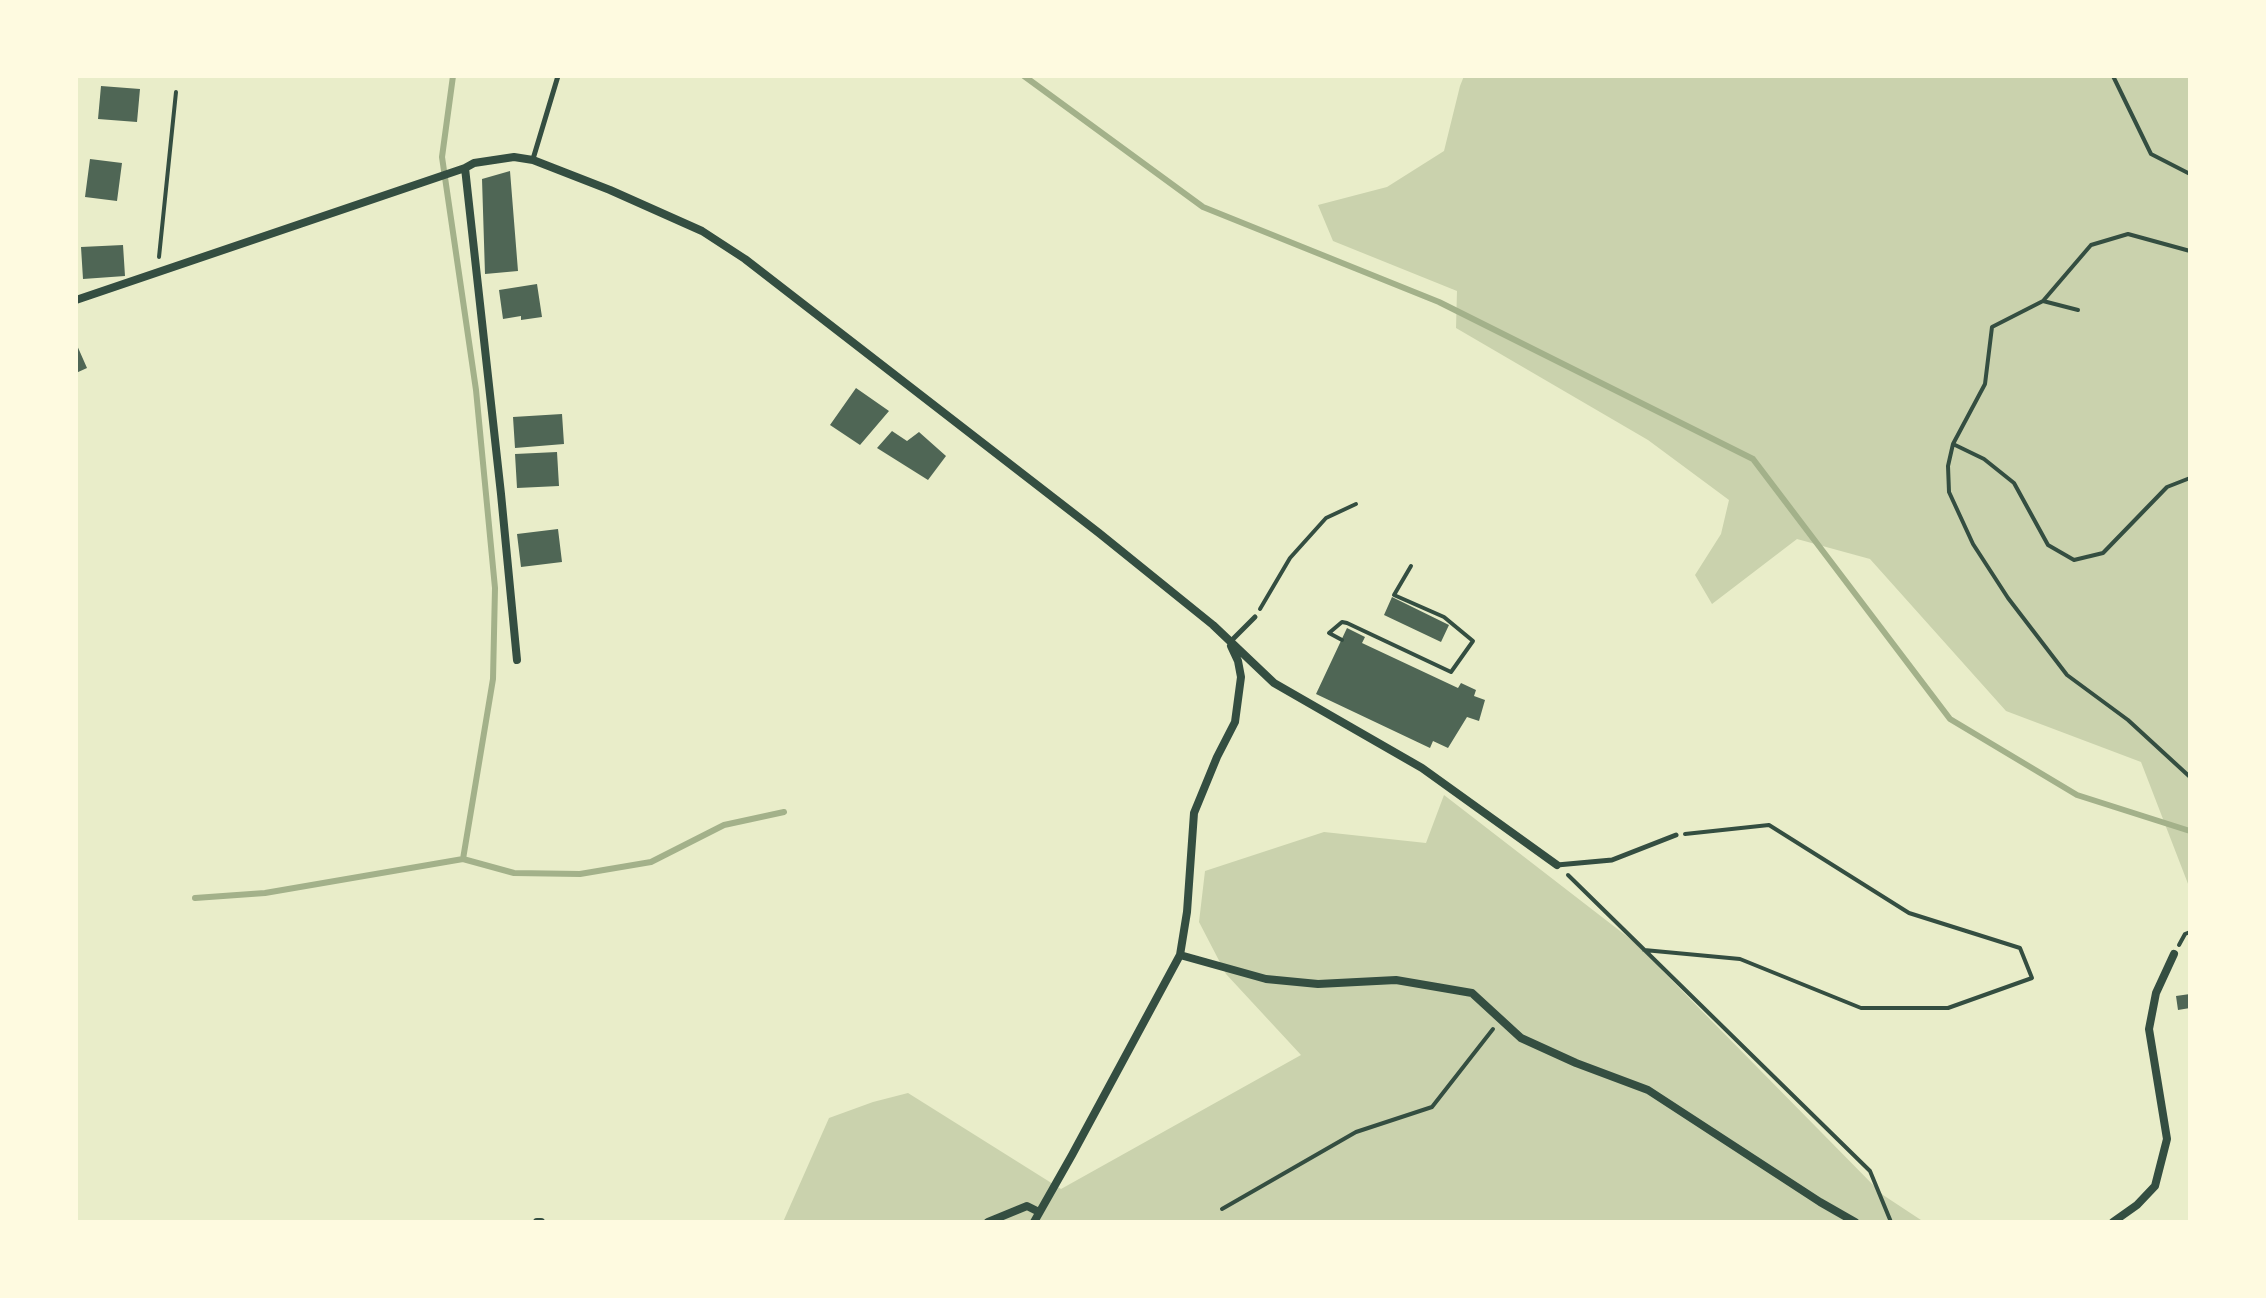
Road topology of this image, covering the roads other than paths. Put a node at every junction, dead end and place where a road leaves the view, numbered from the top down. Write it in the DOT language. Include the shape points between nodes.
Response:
graph roads {
  1 [pos="558,76"];
  2 [pos="533,160"];
  3 [pos="465,168"];
  4 [pos="76,300"];
  5 [pos="1255,617"];
  6 [pos="1229,642"];
  7 [pos="517,660"];
  8 [pos="1676,835"];
  9 [pos="1557,865"];
  10 [pos="2174,954"];
  11 [pos="1180,955"];
  12 [pos="1039,1212"];
  13 [pos="988,1222"];
  14 [pos="1034,1222"];
  15 [pos="1855,1222"];
  16 [pos="2113,1222"];
  1 -- 2 [label="lane"];
  2 -- 3 [label="street" via="514,157"];
  2 -- 6 [label="street" via="702,231 745,259 1099,533"];
  3 -- 4 [label="street"];
  3 -- 7 [label="street"];
  5 -- 6 [label="lane"];
  6 -- 9 [label="street" via="1274,683 1422,768"];
  6 -- 11 [label="street" via="1241,677 1235,722 1194,813"];
  8 -- 9 [label="lane" via="1612,860"];
  10 -- 16 [label="street" via="2156,993 2149,1029 2167,1139 2155,1186"];
  11 -- 12 [label="street"];
  11 -- 15 [label="street" via="1266,979 1318,984 1396,980 1472,993 1521,1038 1648,1090"];
  12 -- 13 [label="street" via="1027,1206"];
  12 -- 14 [label="street"];
}
